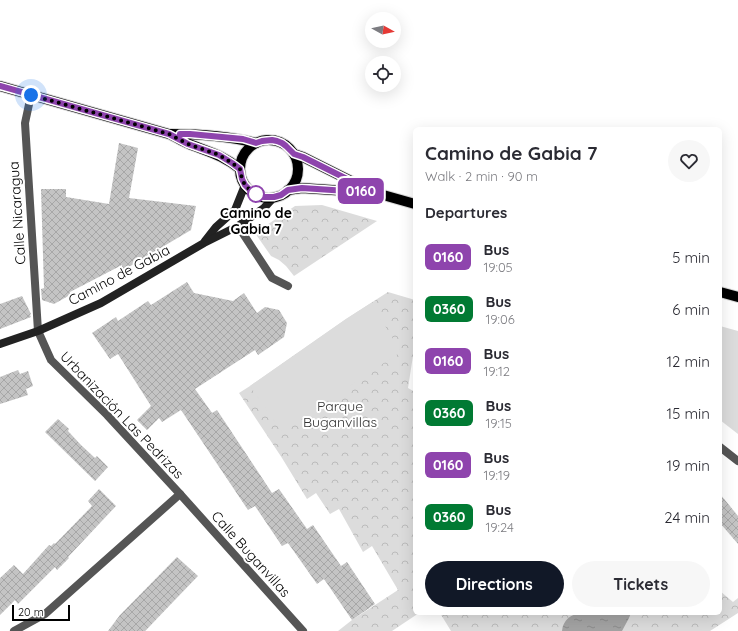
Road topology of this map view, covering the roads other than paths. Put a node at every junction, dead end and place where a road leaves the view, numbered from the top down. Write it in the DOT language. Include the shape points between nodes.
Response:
graph roads {
  1 [pos="0,86"];
  2 [pos="31,95"];
  3 [pos="169,134"];
  4 [pos="256,143"];
  5 [pos="294,154"];
  6 [pos="240,169"];
  7 [pos="245,185"];
  8 [pos="288,190"];
  9 [pos="369,191"];
  10 [pos="274,197"];
  11 [pos="413,203"];
  12 [pos="238,226"];
  13 [pos="204,243"];
  14 [pos="288,286"];
  15 [pos="722,293"];
  16 [pos="738,297"];
  17 [pos="38,331"];
  18 [pos="0,344"];
  19 [pos="722,449"];
  20 [pos="738,461"];
  21 [pos="180,494"];
  22 [pos="14,631"];
  23 [pos="303,631"];
  1 -- 2 [label="main road"];
  2 -- 3 [label="main road"];
  2 -- 17 [label="street, Calle Nicaragua" via="25,123"];
  3 -- 4 [label="main road" via="205,135"];
  3 -- 6 [label="main road" via="219,155"];
  4 -- 5 [label="main road" via="277,141"];
  4 -- 6 [label="main road" via="244,154"];
  5 -- 8 [label="main road" via="297,172"];
  5 -- 9 [label="main road"];
  6 -- 7 [label="main road"];
  7 -- 10 [label="main road" via="256,194"];
  7 -- 13 [label="street, Camino de Gabia" via="235,210 216,227"];
  8 -- 9 [label="main road" via="302,188"];
  8 -- 10 [label="main road"];
  9 -- 11 [label="main road"];
  10 -- 12 [label="street, Camino de Gabia" via="264,208"];
  12 -- 13 [label="street, Camino de Gabia"];
  12 -- 14 [label="street" via="272,278"];
  13 -- 17 [label="street, Camino de Gabia" via="101,303"];
  15 -- 16 [label="main road"];
  17 -- 18 [label="street, Camino de Gabia"];
  17 -- 21 [label="street, Urbanización Las Pedrizas" via="51,360"];
  19 -- 20 [label="street"];
  21 -- 22 [label="street, Urbanización Las Pedrizas" via="45,614"];
  21 -- 23 [label="street, Calle Buganvillas"];
}
